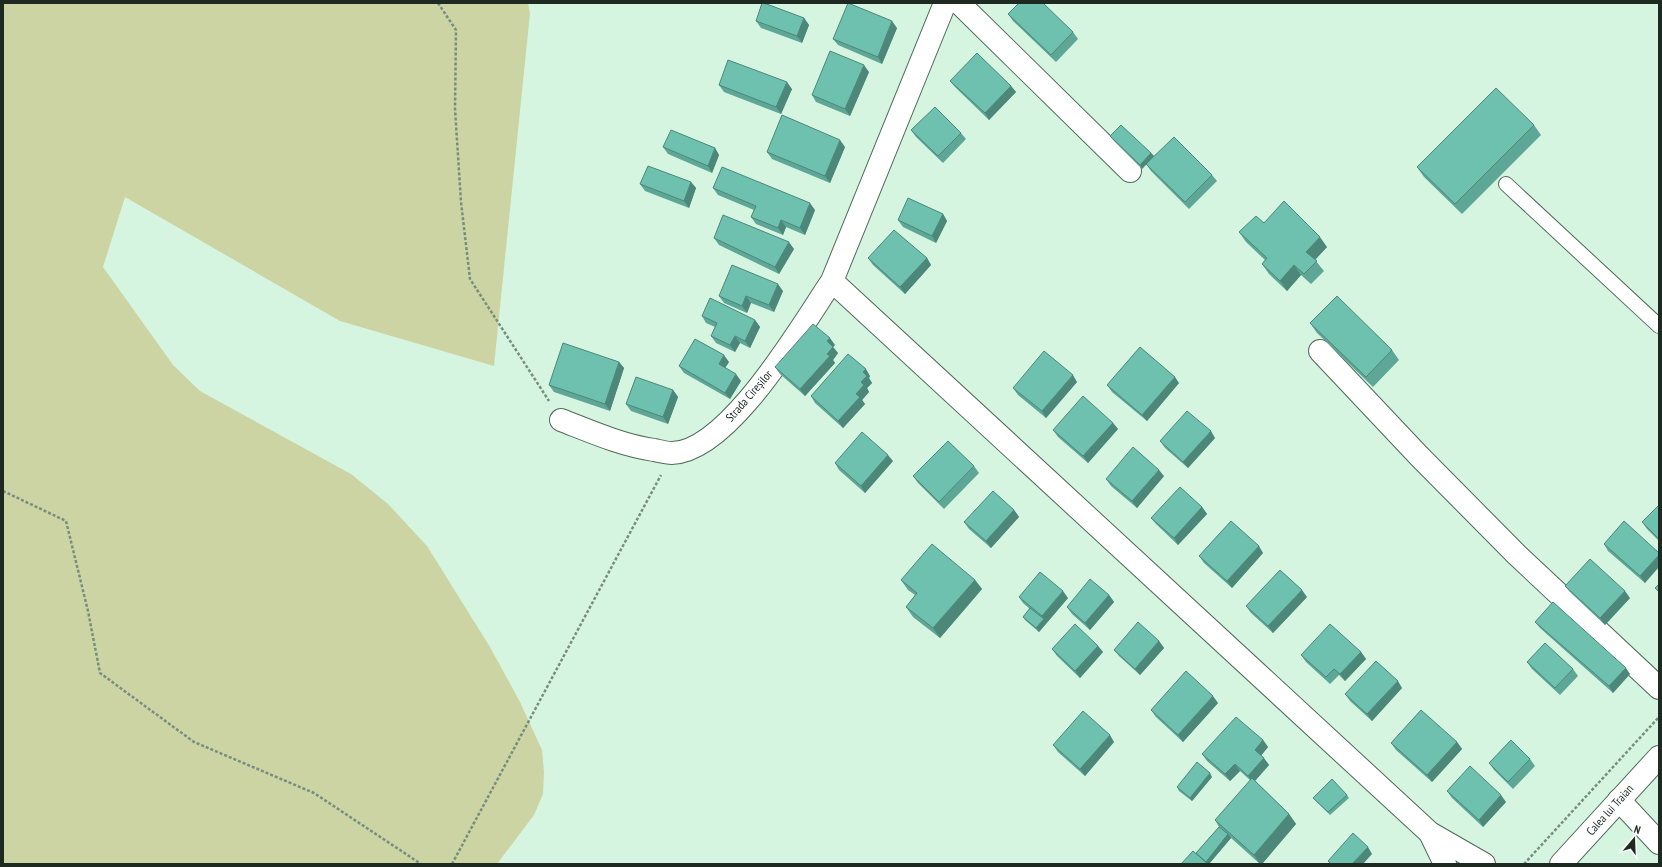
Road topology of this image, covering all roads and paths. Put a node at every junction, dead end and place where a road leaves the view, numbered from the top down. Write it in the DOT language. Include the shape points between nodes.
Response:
graph roads {
  1 [pos="438,3"];
  2 [pos="945,3"];
  3 [pos="959,3"];
  4 [pos="1130,171"];
  5 [pos="1506,184"];
  6 [pos="832,281"];
  7 [pos="1659,326"];
  8 [pos="1320,351"];
  9 [pos="561,420"];
  10 [pos="672,453"];
  11 [pos="3,491"];
  12 [pos="1659,688"];
  13 [pos="1659,717"];
  14 [pos="1659,756"];
  15 [pos="1619,800"];
  16 [pos="1430,833"];
  17 [pos="1659,843"];
  18 [pos="421,864"];
  19 [pos="452,864"];
  20 [pos="1445,864"];
  21 [pos="1484,864"];
  22 [pos="1524,864"];
  23 [pos="1561,864"];
  1 -- 9 [label="path" via="456,30 456,117 461,202 470,279"];
  2 -- 6 [label="main road, Strada Cireșilor"];
  3 -- 4 [label="main road"];
  5 -- 7 [label="lane"];
  6 -- 10 [label="main road, Strada Cireșilor" via="763,384 732,419 702,443"];
  6 -- 16 [label="main road"];
  8 -- 12 [label="main road" via="1517,555"];
  9 -- 10 [label="main road, Strada Cireșilor" via="633,447"];
  10 -- 19 [label="path"];
  11 -- 18 [label="path" via="66,521 100,673 194,742 314,792"];
  13 -- 22 [label="path"];
  14 -- 15 [label="main road, Calea lui Traian"];
  15 -- 17 [label="main road"];
  15 -- 23 [label="main road, Calea lui Traian"];
  16 -- 20 [label="main road"];
  16 -- 21 [label="main road"];
}
